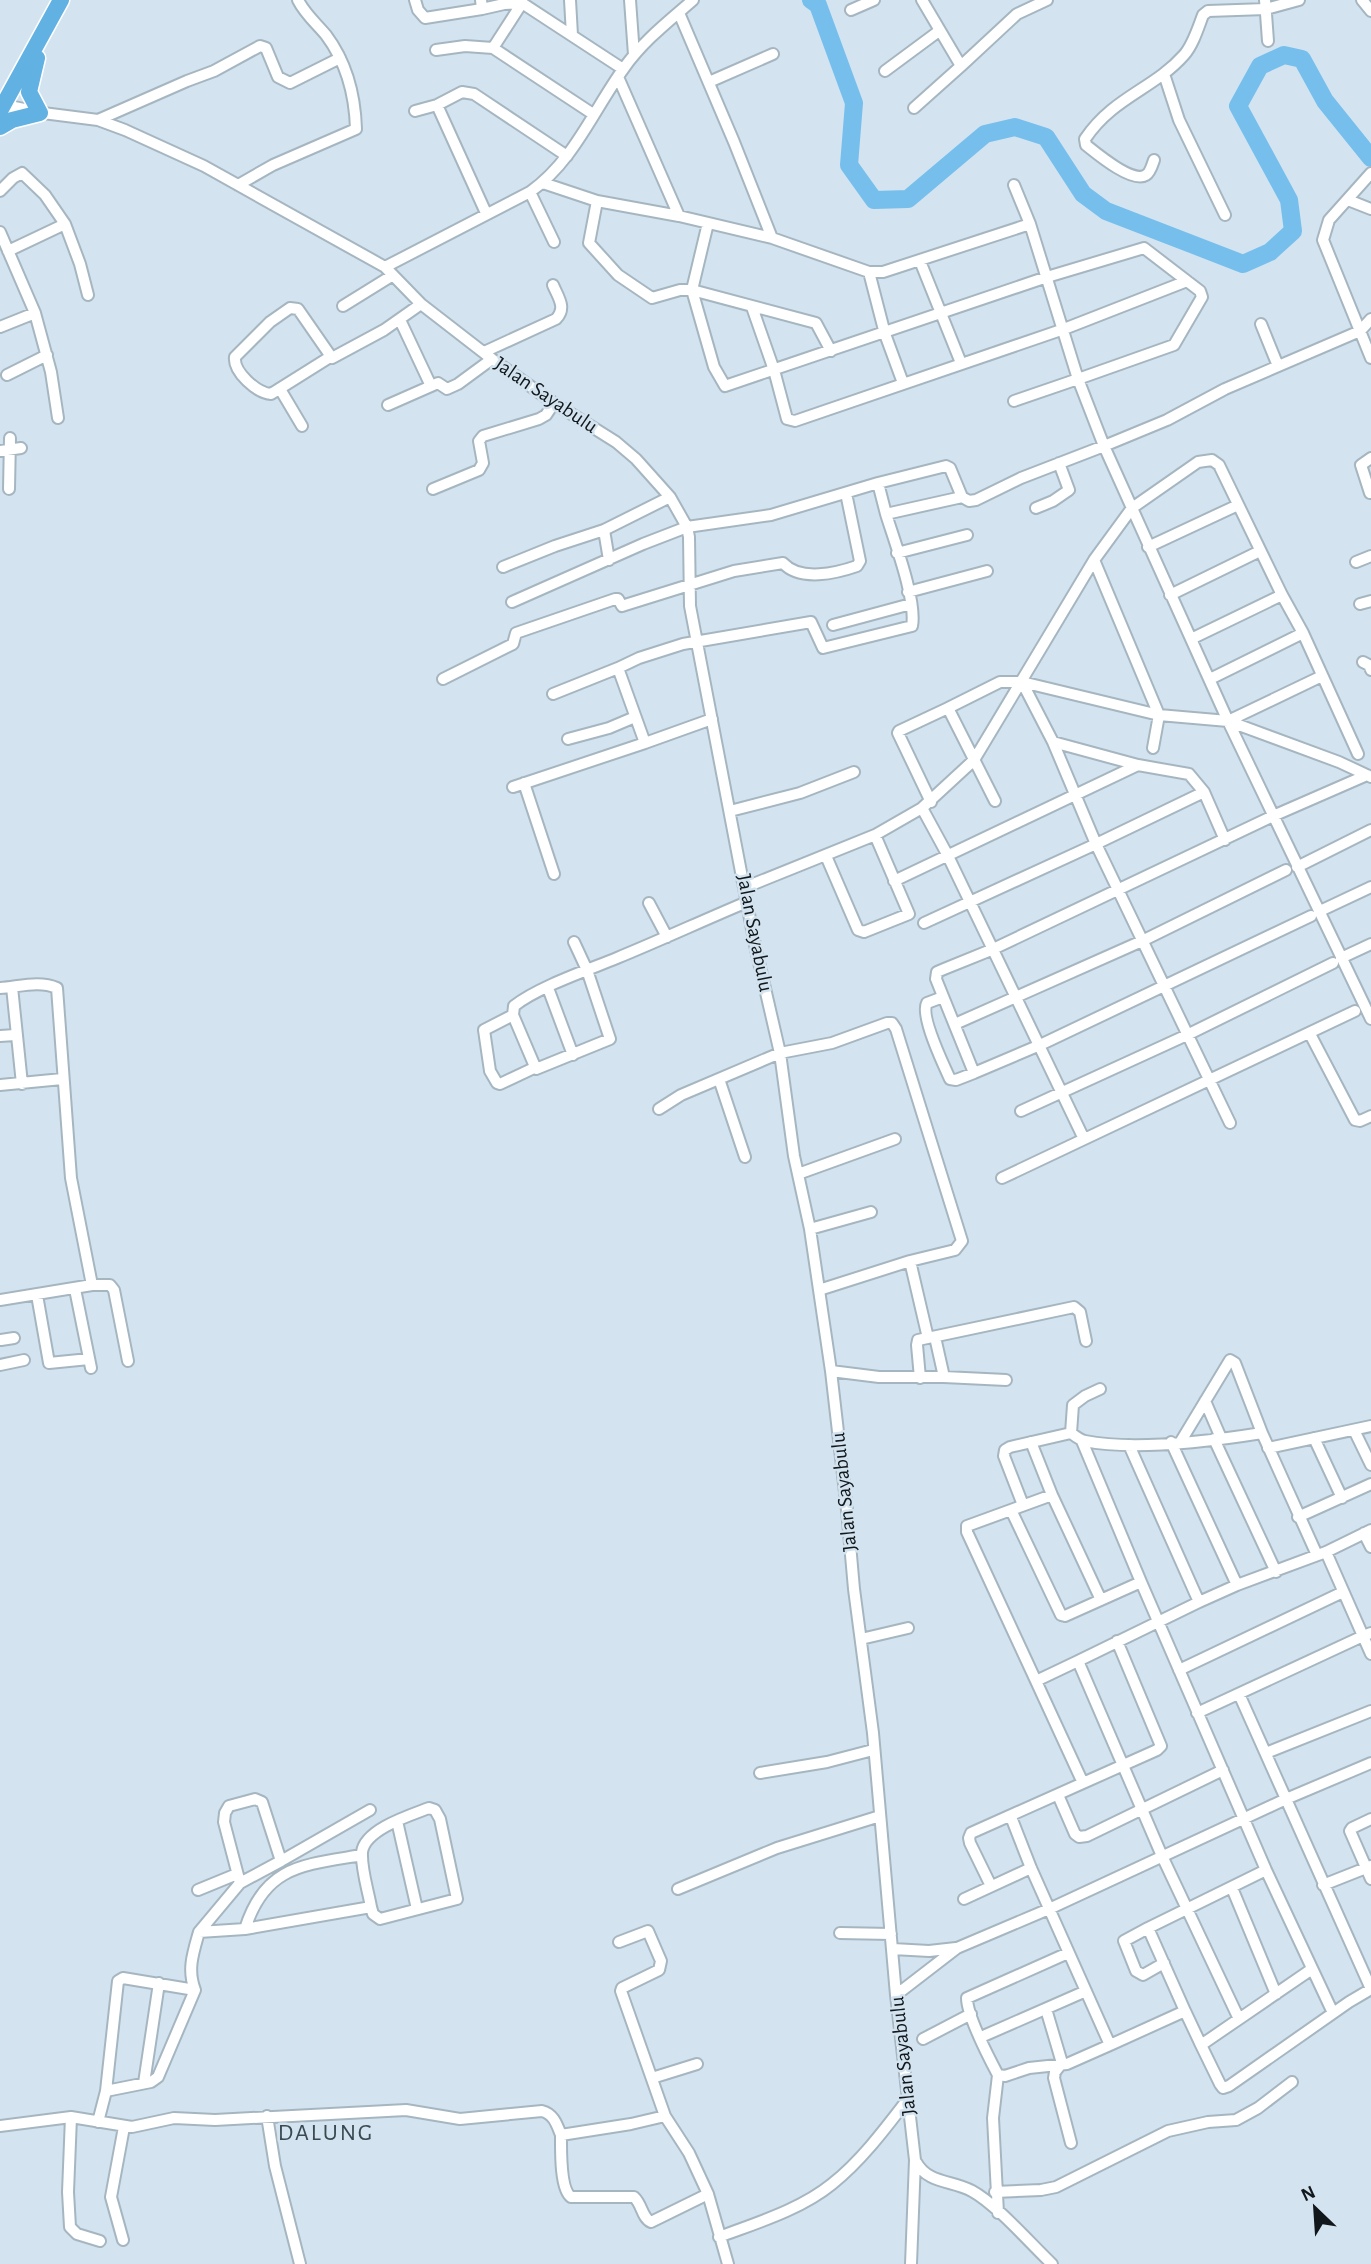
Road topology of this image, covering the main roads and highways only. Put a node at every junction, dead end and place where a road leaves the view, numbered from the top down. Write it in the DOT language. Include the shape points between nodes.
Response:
graph roads {
  1 [pos="61,0"];
  2 [pos="37,48"];
  3 [pos="1,107"];
  4 [pos="0,127"];
  1 -- 2 [label="highway"];
  2 -- 3 [label="highway"];
  2 -- 4 [label="highway" via="29,92 40,113"];
}
